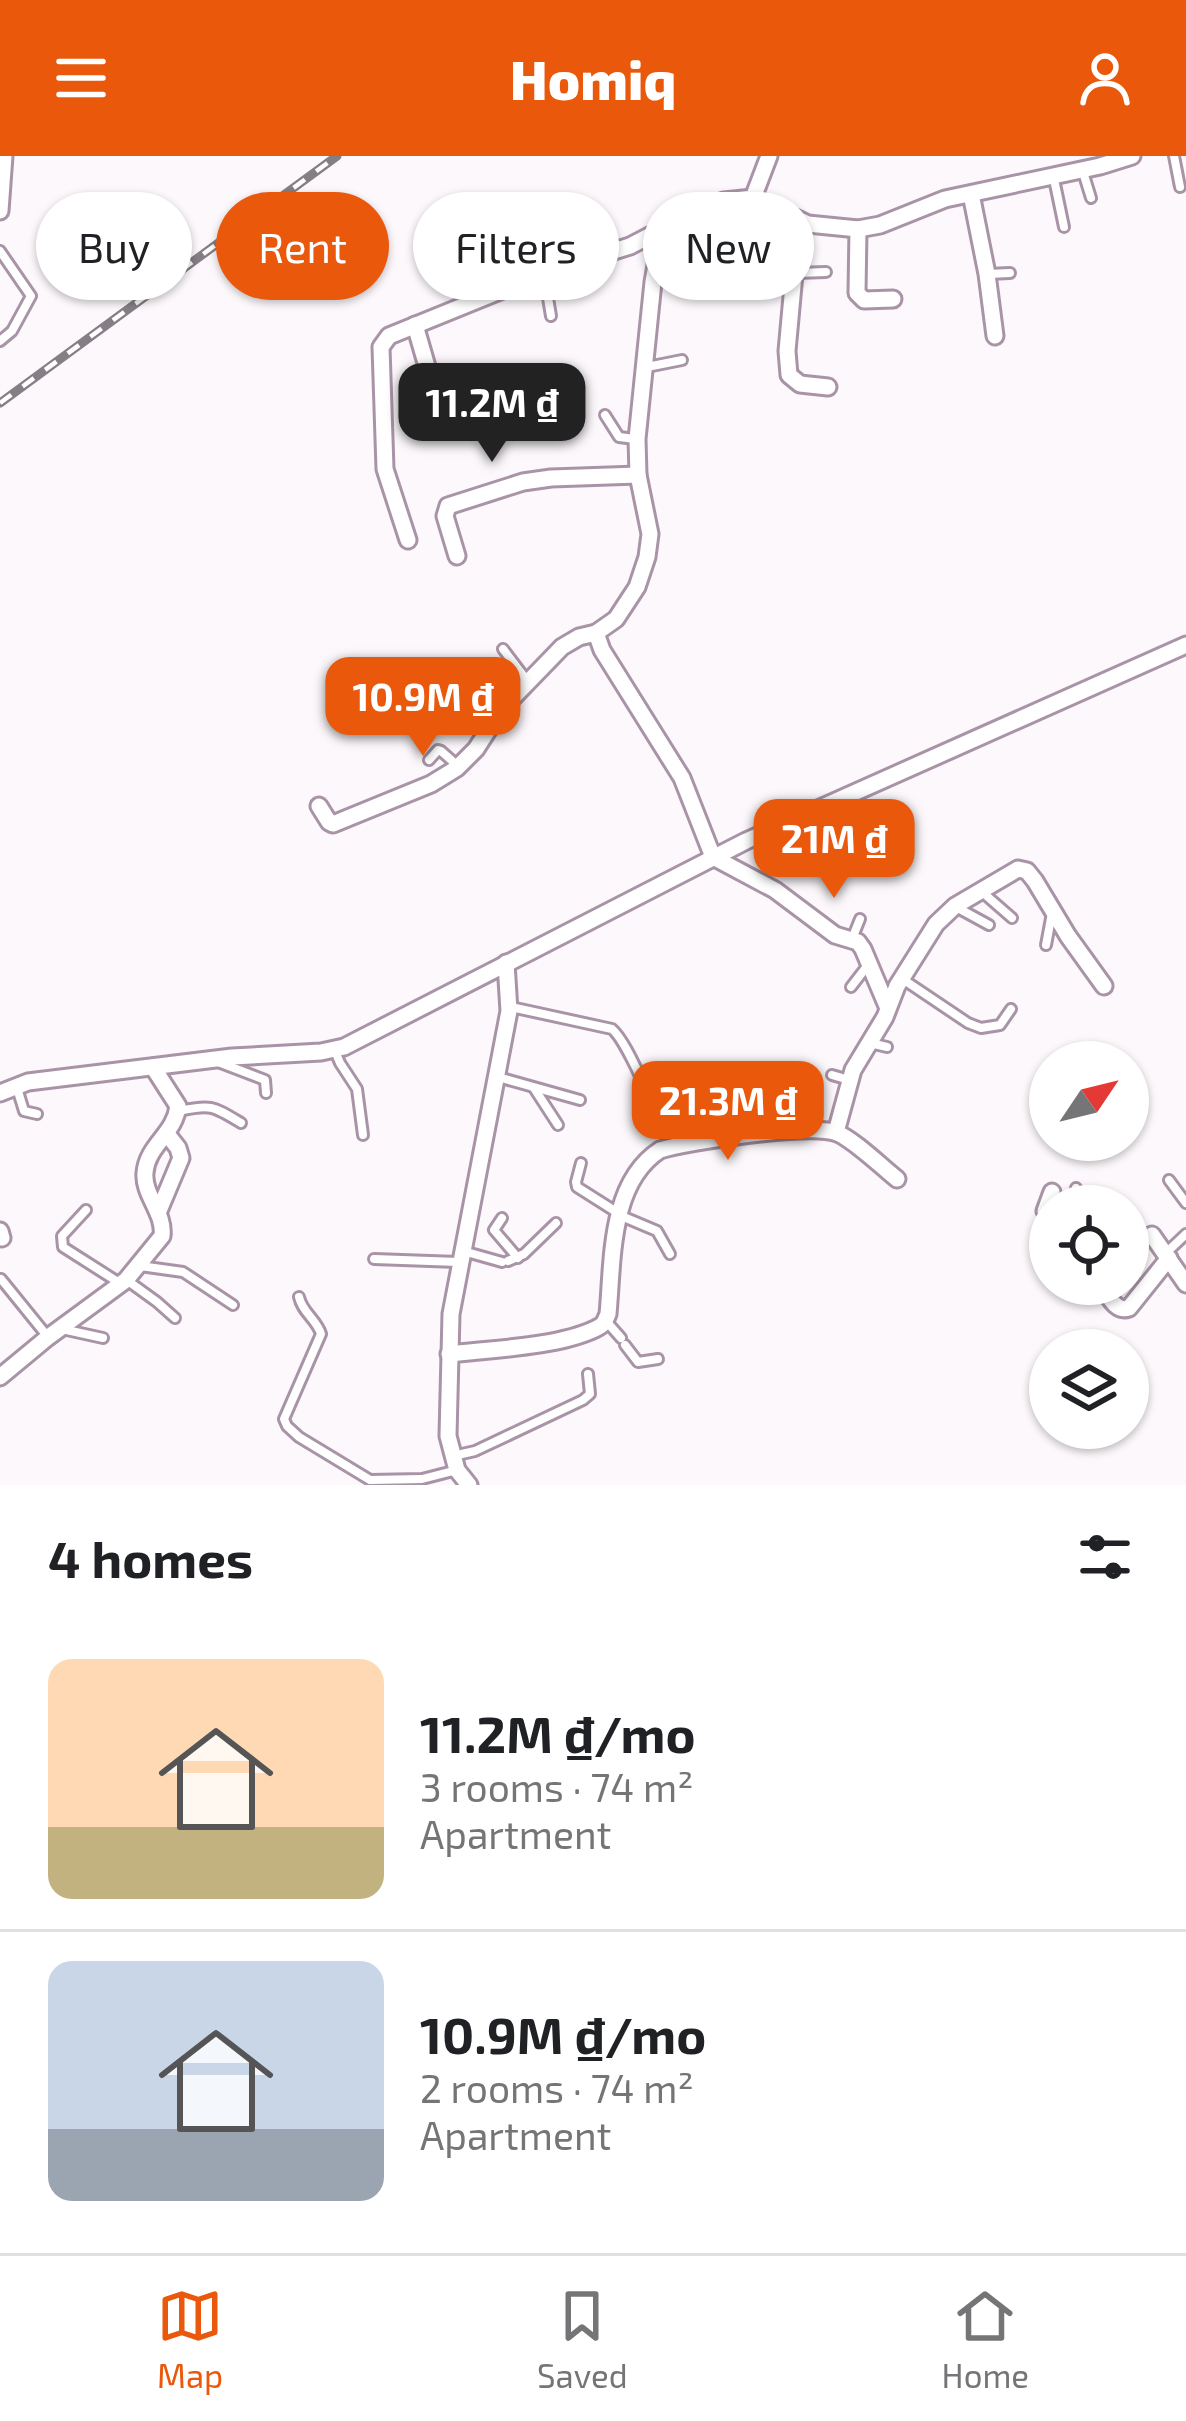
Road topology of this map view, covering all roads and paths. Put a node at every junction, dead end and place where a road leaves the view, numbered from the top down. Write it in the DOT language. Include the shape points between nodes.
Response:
graph roads {
  1 [pos="769,156"];
  2 [pos="1132,156"];
  3 [pos="1174,156"];
  4 [pos="2,163"];
  5 [pos="1082,170"];
  6 [pos="1053,177"];
  7 [pos="1180,187"];
  8 [pos="749,192"];
  9 [pos="971,194"];
  10 [pos="1091,198"];
  11 [pos="0,211"];
  12 [pos="814,224"];
  13 [pos="1064,227"];
  14 [pos="858,230"];
  15 [pos="0,251"];
  16 [pos="814,272"];
  17 [pos="826,272"];
  18 [pos="1010,273"];
  19 [pos="987,274"];
  20 [pos="893,299"];
  21 [pos="477,300"];
  22 [pos="548,300"];
  23 [pos="652,300"];
  24 [pos="792,300"];
  25 [pos="551,316"];
  26 [pos="415,325"];
  27 [pos="994,336"];
  28 [pos="0,341"];
  29 [pos="682,360"];
  30 [pos="646,367"];
  31 [pos="829,388"];
  32 [pos="605,415"];
  33 [pos="483,430"];
  34 [pos="637,439"];
  35 [pos="638,475"];
  36 [pos="408,540"];
  37 [pos="457,556"];
  38 [pos="596,632"];
  39 [pos="1186,645"];
  40 [pos="503,649"];
  41 [pos="530,683"];
  42 [pos="429,760"];
  43 [pos="459,766"];
  44 [pos="319,806"];
  45 [pos="713,857"];
  46 [pos="980,890"];
  47 [pos="955,906"];
  48 [pos="1053,911"];
  49 [pos="1012,918"];
  50 [pos="860,920"];
  51 [pos="989,925"];
  52 [pos="851,940"];
  53 [pos="1046,945"];
  54 [pos="506,963"];
  55 [pos="869,963"];
  56 [pos="903,979"];
  57 [pos="1104,986"];
  58 [pos="851,987"];
  59 [pos="509,1006"];
  60 [pos="887,1006"];
  61 [pos="1011,1009"];
  62 [pos="868,1043"];
  63 [pos="887,1047"];
  64 [pos="335,1050"];
  65 [pos="211,1060"];
  66 [pos="153,1067"];
  67 [pos="832,1076"];
  68 [pos="496,1077"];
  69 [pos="850,1080"];
  70 [pos="17,1086"];
  71 [pos="533,1087"];
  72 [pos="0,1093"];
  73 [pos="266,1093"];
  74 [pos="651,1098"];
  75 [pos="580,1100"];
  76 [pos="177,1111"];
  77 [pos="37,1114"];
  78 [pos="241,1123"];
  79 [pos="558,1124"];
  80 [pos="836,1132"];
  81 [pos="167,1134"];
  82 [pos="363,1135"];
  83 [pos="581,1163"];
  84 [pos="897,1179"];
  85 [pos="1169,1180"];
  86 [pos="1186,1203"];
  87 [pos="86,1210"];
  88 [pos="158,1213"];
  89 [pos="618,1214"];
  90 [pos="502,1218"];
  91 [pos="556,1223"];
  92 [pos="1186,1234"];
  93 [pos="1152,1235"];
  94 [pos="670,1254"];
  95 [pos="461,1256"];
  96 [pos="1168,1256"];
  97 [pos="374,1259"];
  98 [pos="509,1260"];
  99 [pos="139,1265"];
  100 [pos="1,1279"];
  101 [pos="1149,1281"];
  102 [pos="124,1282"];
  103 [pos="1186,1284"];
  104 [pos="299,1297"];
  105 [pos="233,1305"];
  106 [pos="175,1318"];
  107 [pos="605,1319"];
  108 [pos="54,1333"];
  109 [pos="103,1338"];
  110 [pos="449,1354"];
  111 [pos="658,1359"];
  112 [pos="589,1374"];
  113 [pos="0,1377"];
  114 [pos="455,1463"];
  115 [pos="469,1485"];
  1 -- 8 [label="street"];
  2 -- 5 [label="street"];
  3 -- 7 [label="lane"];
  4 -- 11 [label="street"];
  5 -- 6 [label="street"];
  5 -- 10 [label="lane"];
  6 -- 9 [label="street"];
  6 -- 13 [label="lane"];
  9 -- 14 [label="street"];
  9 -- 19 [label="street"];
  12 -- 14 [label="street"];
  14 -- 20 [label="street" via="857,293"];
  15 -- 28 [label="lane" via="32,296"];
  16 -- 17 [label="lane"];
  18 -- 19 [label="lane"];
  19 -- 27 [label="street"];
  21 -- 26 [label="street"];
  22 -- 25 [label="lane"];
  23 -- 30 [label="street"];
  24 -- 31 [label="street" via="789,375"];
  26 -- 33 [label="street" via="435,386 467,394"];
  26 -- 36 [label="street" via="381,347 385,469"];
  29 -- 30 [label="lane"];
  30 -- 34 [label="street"];
  32 -- 34 [label="lane" via="624,440"];
  34 -- 35 [label="street"];
  35 -- 37 [label="street" via="523,482 448,506"];
  35 -- 38 [label="street" via="647,557 638,587"];
  38 -- 41 [label="street" via="562,647"];
  38 -- 45 [label="street" via="682,778"];
  39 -- 45 [label="street"];
  40 -- 41 [label="lane"];
  41 -- 43 [label="street"];
  42 -- 43 [label="lane" via="438,750"];
  43 -- 44 [label="street" via="333,824"];
  45 -- 52 [label="street"];
  45 -- 54 [label="street"];
  46 -- 47 [label="street"];
  46 -- 48 [label="street" via="1023,869"];
  46 -- 49 [label="lane"];
  47 -- 51 [label="lane"];
  47 -- 56 [label="street"];
  48 -- 53 [label="lane"];
  48 -- 57 [label="street"];
  50 -- 52 [label="lane"];
  52 -- 55 [label="street"];
  54 -- 59 [label="street"];
  54 -- 64 [label="street"];
  55 -- 58 [label="lane"];
  55 -- 60 [label="street"];
  56 -- 60 [label="street"];
  56 -- 61 [label="lane" via="981,1028 1000,1025"];
  59 -- 68 [label="street"];
  59 -- 74 [label="lane" via="617,1032"];
  60 -- 62 [label="street"];
  62 -- 63 [label="lane"];
  62 -- 69 [label="street"];
  64 -- 65 [label="street"];
  64 -- 82 [label="lane" via="357,1089"];
  65 -- 66 [label="street"];
  65 -- 73 [label="lane" via="265,1080"];
  66 -- 70 [label="street"];
  66 -- 76 [label="street"];
  67 -- 69 [label="lane"];
  68 -- 71 [label="lane"];
  68 -- 95 [label="street"];
  69 -- 80 [label="street"];
  70 -- 72 [label="street"];
  70 -- 77 [label="lane" via="24,1111"];
  71 -- 75 [label="lane"];
  71 -- 79 [label="lane"];
  76 -- 78 [label="lane" via="206,1106"];
  76 -- 81 [label="street"];
  80 -- 84 [label="street"];
  80 -- 89 [label="street" via="746,1135 660,1150 648,1157"];
  81 -- 88 [label="street" via="181,1158"];
  81 -- 88 [label="street" via="151,1149 144,1177"];
  83 -- 89 [label="lane" via="577,1187"];
  85 -- 86 [label="lane"];
  87 -- 102 [label="lane" via="62,1236 63,1246"];
  88 -- 99 [label="street" via="162,1236"];
  89 -- 94 [label="lane" via="657,1231"];
  89 -- 107 [label="street"];
  90 -- 98 [label="lane" via="494,1230"];
  91 -- 98 [label="lane"];
  92 -- 96 [label="lane"];
  93 -- 96 [label="street"];
  95 -- 97 [label="lane"];
  95 -- 98 [label="lane"];
  95 -- 110 [label="street"];
  96 -- 101 [label="street"];
  96 -- 103 [label="street"];
  99 -- 102 [label="street"];
  99 -- 105 [label="lane" via="183,1272"];
  100 -- 108 [label="lane"];
  102 -- 106 [label="lane"];
  102 -- 108 [label="street"];
  104 -- 114 [label="lane" via="321,1334 284,1419 291,1431 370,1480 422,1479"];
  107 -- 110 [label="street" via="554,1340"];
  107 -- 111 [label="lane" via="638,1362"];
  108 -- 109 [label="lane"];
  108 -- 113 [label="street"];
  110 -- 114 [label="street"];
  112 -- 114 [label="lane" via="583,1400"];
  114 -- 115 [label="street"];
}
